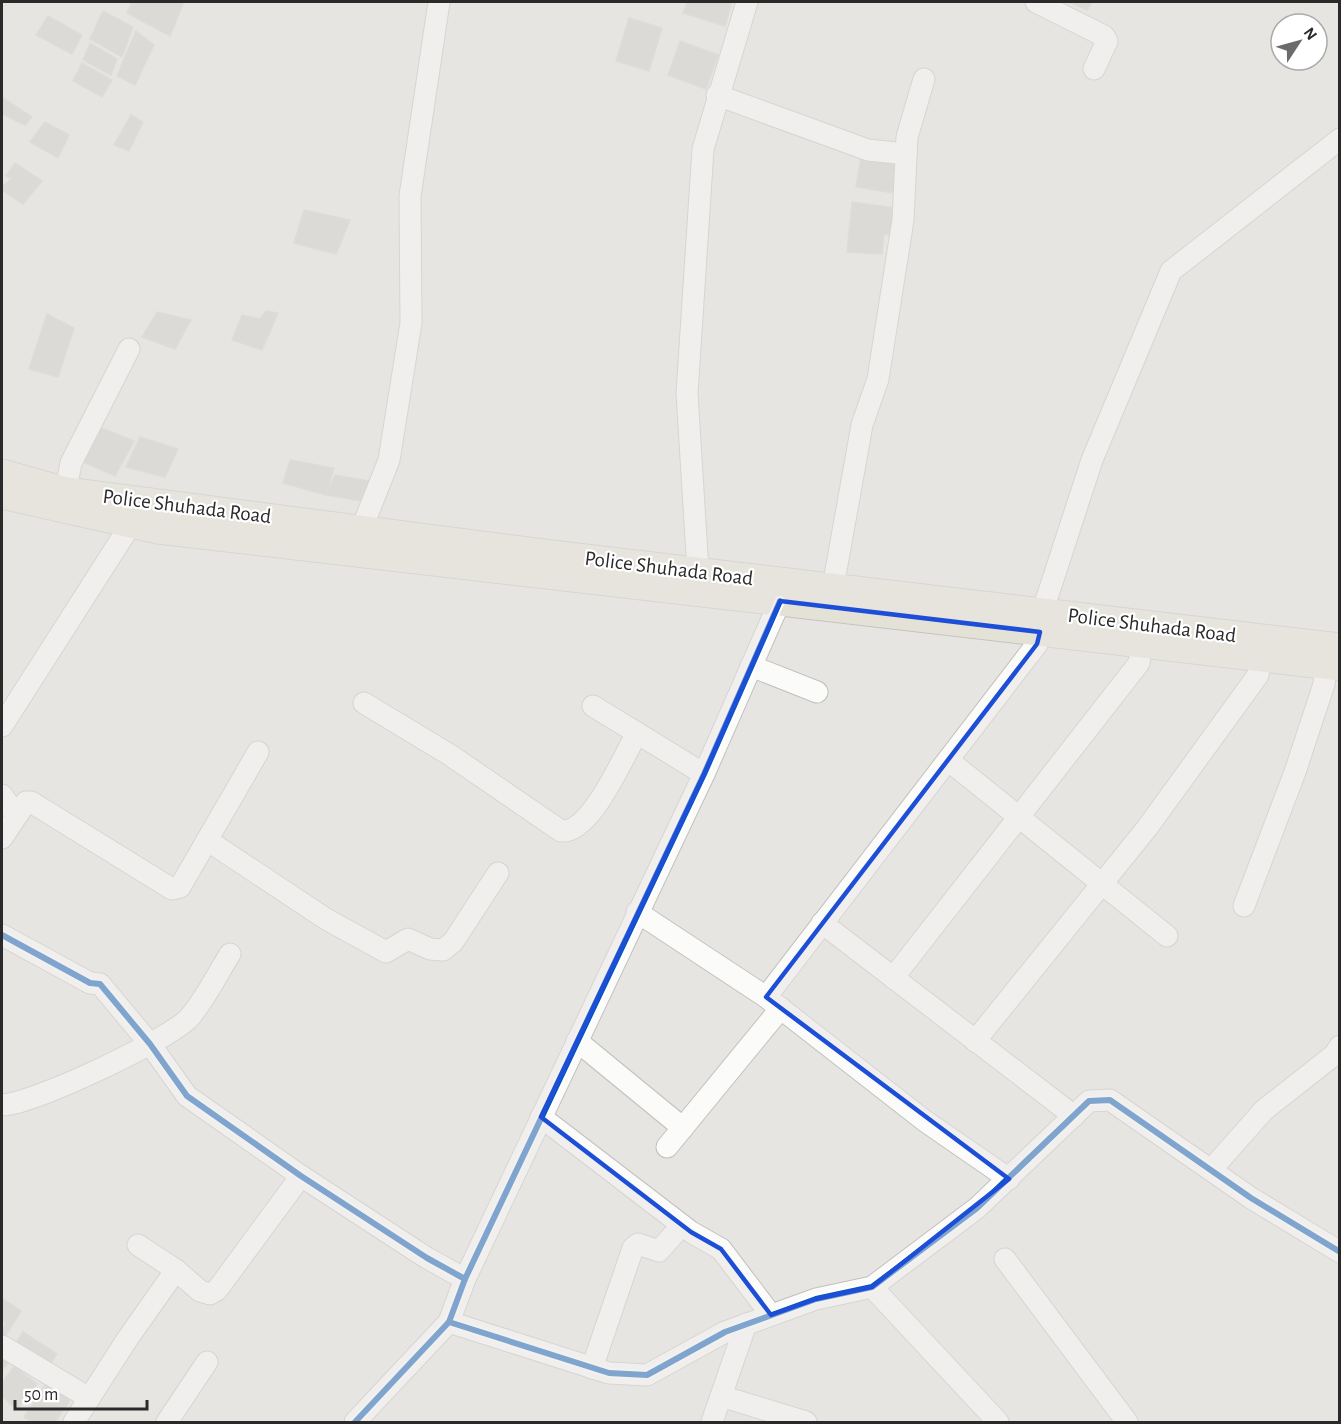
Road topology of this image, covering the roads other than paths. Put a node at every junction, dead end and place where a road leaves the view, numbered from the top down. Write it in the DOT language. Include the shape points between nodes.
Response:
graph roads {
  1 [pos="439,2"];
  2 [pos="747,2"];
  3 [pos="1035,2"];
  4 [pos="1094,69"];
  5 [pos="924,79"];
  6 [pos="717,95"];
  7 [pos="1340,139"];
  8 [pos="906,154"];
  9 [pos="129,349"];
  10 [pos="2,472"];
  11 [pos="2,495"];
  12 [pos="64,500"];
  13 [pos="131,524"];
  14 [pos="362,528"];
  15 [pos="542,564"];
  16 [pos="698,571"];
  17 [pos="833,587"];
  18 [pos="780,601"];
  19 [pos="1010,618"];
  20 [pos="1041,622"];
  21 [pos="1142,645"];
  22 [pos="1261,658"];
  23 [pos="1335,660"];
  24 [pos="751,666"];
  25 [pos="817,692"];
  26 [pos="364,703"];
  27 [pos="593,706"];
  28 [pos="2,726"];
  29 [pos="637,733"];
  30 [pos="258,752"];
  31 [pos="948,760"];
  32 [pos="704,774"];
  33 [pos="2,795"];
  34 [pos="16,815"];
  35 [pos="1020,818"];
  36 [pos="2,838"];
  37 [pos="207,840"];
  38 [pos="498,873"];
  39 [pos="1101,885"];
  40 [pos="1244,906"];
  41 [pos="637,912"];
  42 [pos="822,923"];
  43 [pos="2,935"];
  44 [pos="1167,936"];
  45 [pos="230,954"];
  46 [pos="893,978"];
  47 [pos="773,1003"];
  48 [pos="577,1041"];
  49 [pos="975,1041"];
  50 [pos="150,1044"];
  51 [pos="1340,1046"];
  52 [pos="2,1105"];
  53 [pos="1074,1116"];
  54 [pos="541,1117"];
  55 [pos="683,1128"];
  56 [pos="667,1147"];
  57 [pos="1211,1170"];
  58 [pos="301,1176"];
  59 [pos="1009,1179"];
  60 [pos="682,1225"];
  61 [pos="138,1245"];
  62 [pos="1340,1252"];
  63 [pos="1005,1259"];
  64 [pos="176,1270"];
  65 [pos="465,1279"];
  66 [pos="872,1287"];
  67 [pos="771,1315"];
  68 [pos="449,1322"];
  69 [pos="746,1324"];
  70 [pos="2,1346"];
  71 [pos="207,1362"];
  72 [pos="592,1368"];
  73 [pos="721,1396"];
  74 [pos="89,1398"];
  75 [pos="367,1419"];
  76 [pos="74,1422"];
  77 [pos="167,1422"];
  78 [pos="712,1422"];
  79 [pos="806,1422"];
  80 [pos="998,1422"];
  81 [pos="1127,1422"];
  1 -- 14 [label="street" via="410,196 411,322 389,460"];
  2 -- 6 [label="street"];
  3 -- 4 [label="street" via="1104,36 1107,41"];
  5 -- 8 [label="street"];
  6 -- 8 [label="street" via="868,150"];
  6 -- 16 [label="street" via="704,149 687,393"];
  7 -- 20 [label="street" via="1171,271 1092,460"];
  8 -- 17 [label="street" via="903,220 878,379 861,425"];
  9 -- 12 [label="street" via="72,463"];
  10 -- 12 [label="main road, Police Shuhada Road"];
  11 -- 12 [label="main road, Police Shuhada Road"];
  12 -- 13 [label="main road, Police Shuhada Road"];
  12 -- 14 [label="main road, Police Shuhada Road"];
  13 -- 15 [label="main road, Police Shuhada Road" via="158,530"];
  13 -- 28 [label="street"];
  14 -- 15 [label="main road, Police Shuhada Road"];
  15 -- 16 [label="main road, Police Shuhada Road"];
  15 -- 18 [label="main road, Police Shuhada Road"];
  16 -- 17 [label="main road, Police Shuhada Road"];
  17 -- 19 [label="main road, Police Shuhada Road"];
  18 -- 19 [label="main road, Police Shuhada Road"];
  18 -- 24 [label="street"];
  19 -- 20 [label="main road, Police Shuhada Road"];
  20 -- 21 [label="main road, Police Shuhada Road"];
  20 -- 23 [label="main road, Police Shuhada Road"];
  20 -- 31 [label="street" via="1036,644"];
  21 -- 22 [label="main road, Police Shuhada Road"];
  21 -- 35 [label="street" via="1139,663"];
  22 -- 23 [label="main road, Police Shuhada Road"];
  22 -- 39 [label="street" via="1258,675"];
  23 -- 40 [label="street"];
  24 -- 25 [label="street"];
  24 -- 32 [label="street"];
  26 -- 29 [label="street" via="450,755 561,831 579,826 595,807"];
  27 -- 29 [label="street"];
  29 -- 32 [label="street"];
  30 -- 37 [label="street"];
  31 -- 35 [label="street"];
  31 -- 42 [label="street"];
  32 -- 41 [label="street"];
  33 -- 34 [label="street"];
  34 -- 36 [label="street"];
  34 -- 37 [label="street" via="26,802 38,805 172,889 180,887"];
  35 -- 39 [label="street"];
  35 -- 46 [label="street"];
  37 -- 38 [label="street" via="326,918 386,952 408,939 443,950 453,942"];
  39 -- 44 [label="street"];
  39 -- 49 [label="street"];
  41 -- 47 [label="street"];
  41 -- 48 [label="street"];
  42 -- 46 [label="street"];
  42 -- 47 [label="street"];
  43 -- 50 [label="street" via="90,983 100,984"];
  45 -- 50 [label="street" via="188,1019"];
  46 -- 49 [label="street"];
  47 -- 55 [label="street"];
  47 -- 59 [label="street" via="925,1121"];
  48 -- 54 [label="street"];
  48 -- 55 [label="street"];
  49 -- 53 [label="street"];
  50 -- 52 [label="street" via="36,1098"];
  50 -- 58 [label="street" via="187,1096"];
  51 -- 57 [label="street" via="1335,1055 1264,1110"];
  53 -- 57 [label="street" via="1089,1101 1110,1100"];
  53 -- 59 [label="street"];
  54 -- 60 [label="street"];
  54 -- 65 [label="street"];
  55 -- 56 [label="street"];
  57 -- 62 [label="street"];
  58 -- 64 [label="street" via="217,1290 210,1294 200,1291"];
  58 -- 65 [label="street"];
  59 -- 66 [label="street"];
  60 -- 67 [label="street" via="721,1249"];
  60 -- 72 [label="street" via="658,1251 638,1244 633,1248"];
  61 -- 64 [label="street"];
  63 -- 81 [label="street"];
  64 -- 74 [label="street"];
  65 -- 68 [label="street"];
  66 -- 67 [label="street" via="816,1299"];
  66 -- 80 [label="street"];
  67 -- 69 [label="street"];
  68 -- 72 [label="street"];
  68 -- 75 [label="street"];
  69 -- 72 [label="street" via="647,1375"];
  69 -- 73 [label="street"];
  70 -- 74 [label="street"];
  71 -- 77 [label="street"];
  73 -- 78 [label="street"];
  73 -- 79 [label="street"];
  74 -- 76 [label="street"];
}
